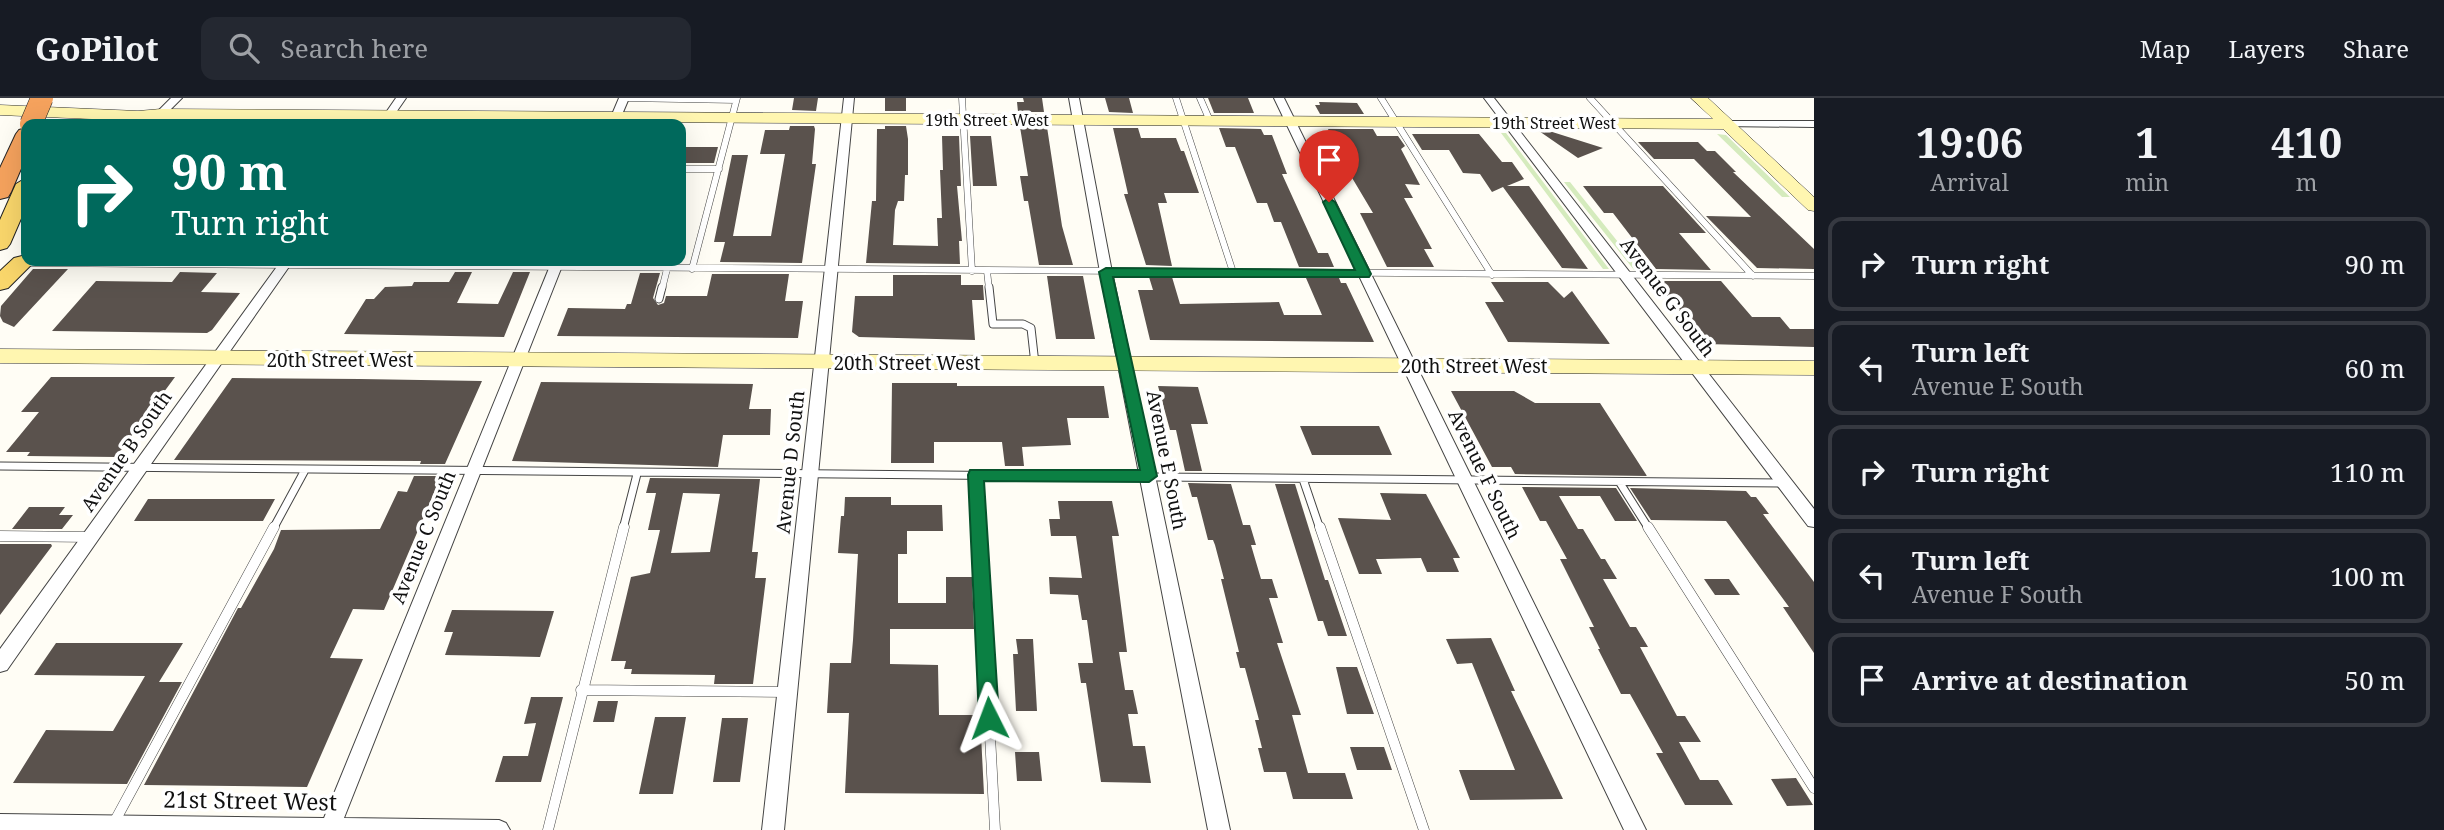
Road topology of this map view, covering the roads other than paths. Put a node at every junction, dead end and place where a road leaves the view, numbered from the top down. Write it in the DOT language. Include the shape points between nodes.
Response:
graph roads {
  1 [pos="0,98"];
  2 [pos="42,98"];
  3 [pos="60,98"];
  4 [pos="177,98"];
  5 [pos="401,98"];
  6 [pos="624,98"];
  7 [pos="849,98"];
  8 [pos="962,98"];
  9 [pos="1074,98"];
  10 [pos="1176,98"];
  11 [pos="1200,98"];
  12 [pos="1279,98"];
  13 [pos="1381,98"];
  14 [pos="1489,98"];
  15 [pos="1590,98"];
  16 [pos="1699,98"];
  17 [pos="737,99"];
  18 [pos="0,110"];
  19 [pos="33,119"];
  20 [pos="53,119"];
  21 [pos="155,119"];
  22 [pos="386,119"];
  23 [pos="616,119"];
  24 [pos="732,119"];
  25 [pos="847,119"];
  26 [pos="686,120"];
  27 [pos="963,120"];
  28 [pos="1079,120"];
  29 [pos="1184,121"];
  30 [pos="1210,121"];
  31 [pos="1290,121"];
  32 [pos="1396,122"];
  33 [pos="1507,123"];
  34 [pos="1613,123"];
  35 [pos="1726,124"];
  36 [pos="1814,124"];
  37 [pos="21,145"];
  38 [pos="686,169"];
  39 [pos="719,169"];
  40 [pos="0,192"];
  41 [pos="21,196"];
  42 [pos="1814,206"];
  43 [pos="0,244"];
  44 [pos="21,263"];
  45 [pos="283,266"];
  46 [pos="556,266"];
  47 [pos="584,266"];
  48 [pos="667,269"];
  49 [pos="692,269"];
  50 [pos="832,270"];
  51 [pos="972,271"];
  52 [pos="987,271"];
  53 [pos="1106,272"];
  54 [pos="1233,272"];
  55 [pos="1364,274"];
  56 [pos="1626,274"];
  57 [pos="1492,275"];
  58 [pos="1753,276"];
  59 [pos="1814,276"];
  60 [pos="0,283"];
  61 [pos="659,299"];
  62 [pos="0,356"];
  63 [pos="217,359"];
  64 [pos="517,361"];
  65 [pos="823,363"];
  66 [pos="1035,364"];
  67 [pos="1126,364"];
  68 [pos="1411,366"];
  69 [pos="1696,368"];
  70 [pos="1814,368"];
  71 [pos="0,466"];
  72 [pos="140,468"];
  73 [pos="305,470"];
  74 [pos="472,473"];
  75 [pos="637,474"];
  76 [pos="808,474"];
  77 [pos="976,475"];
  78 [pos="1149,476"];
  79 [pos="1303,479"];
  80 [pos="1465,481"];
  81 [pos="1620,482"];
  82 [pos="1784,483"];
  83 [pos="1814,521"];
  84 [pos="0,536"];
  85 [pos="91,537"];
  86 [pos="0,664"];
  87 [pos="581,690"];
  88 [pos="787,692"];
  89 [pos="1814,788"];
  90 [pos="0,824"];
  91 [pos="111,828"];
  92 [pos="329,829"];
  93 [pos="499,830"];
  94 [pos="548,830"];
  95 [pos="773,830"];
  96 [pos="995,830"];
  97 [pos="1219,830"];
  98 [pos="1424,830"];
  99 [pos="1635,830"];
  1 -- 21 [label="street" via="146,108"];
  2 -- 19 [label="highway, bridge"];
  3 -- 20 [label="highway"];
  4 -- 21 [label="street"];
  5 -- 22 [label="street"];
  6 -- 17 [label="lane"];
  6 -- 23 [label="street"];
  7 -- 25 [label="street, Avenue D South"];
  8 -- 27 [label="lane"];
  9 -- 28 [label="street, Avenue E South"];
  10 -- 29 [label="lane"];
  11 -- 30 [label="lane"];
  12 -- 31 [label="street, Avenue F South"];
  13 -- 32 [label="lane"];
  14 -- 33 [label="street, Avenue G South"];
  15 -- 34 [label="lane"];
  16 -- 35 [label="street"];
  17 -- 24 [label="lane"];
  18 -- 21 [label="street"];
  24 -- 25 [label="street, 19th Street West"];
  24 -- 26 [label="street, 19th Street West"];
  24 -- 39 [label="lane"];
  25 -- 27 [label="street, 19th Street West"];
  25 -- 50 [label="street, Avenue D South"];
  27 -- 28 [label="street, 19th Street West"];
  27 -- 51 [label="lane"];
  28 -- 29 [label="street, 19th Street West"];
  28 -- 53 [label="street, Avenue E South"];
  29 -- 30 [label="street, 19th Street West"];
  29 -- 54 [label="lane"];
  30 -- 31 [label="street, 19th Street West"];
  31 -- 32 [label="street, 19th Street West"];
  31 -- 55 [label="street, Avenue F South"];
  32 -- 33 [label="street, 19th Street West"];
  32 -- 57 [label="lane"];
  33 -- 34 [label="street, 19th Street West"];
  33 -- 56 [label="street, Avenue G South"];
  34 -- 35 [label="street, 19th Street West"];
  34 -- 58 [label="lane"];
  35 -- 36 [label="street, 19th Street West"];
  35 -- 42 [label="street"];
  37 -- 40 [label="highway"];
  38 -- 39 [label="lane"];
  39 -- 49 [label="lane"];
  41 -- 43 [label="main road"];
  44 -- 60 [label="main road"];
  45 -- 63 [label="street, Avenue B South"];
  46 -- 64 [label="street, Avenue C South"];
  47 -- 48 [label="lane"];
  48 -- 49 [label="lane"];
  48 -- 61 [label="lane"];
  49 -- 50 [label="lane"];
  50 -- 51 [label="lane"];
  50 -- 65 [label="street, Avenue D South"];
  51 -- 52 [label="lane"];
  52 -- 53 [label="lane"];
  52 -- 66 [label="lane" via="993,324 1031,328"];
  53 -- 54 [label="lane"];
  53 -- 67 [label="street, Avenue E South"];
  54 -- 55 [label="lane"];
  55 -- 57 [label="lane"];
  55 -- 68 [label="street, Avenue F South"];
  56 -- 57 [label="lane"];
  56 -- 58 [label="lane"];
  56 -- 69 [label="street, Avenue G South"];
  58 -- 59 [label="lane"];
  62 -- 63 [label="street, 20th Street West"];
  63 -- 64 [label="street, 20th Street West"];
  63 -- 72 [label="street, Avenue B South"];
  64 -- 65 [label="street, 20th Street West"];
  64 -- 74 [label="street, Avenue C South"];
  65 -- 66 [label="street, 20th Street West"];
  65 -- 76 [label="street, Avenue D South"];
  66 -- 67 [label="street, 20th Street West"];
  67 -- 68 [label="street, 20th Street West"];
  67 -- 78 [label="street, Avenue E South"];
  68 -- 69 [label="street, 20th Street West"];
  68 -- 80 [label="street, Avenue F South"];
  69 -- 70 [label="street, 20th Street West"];
  69 -- 82 [label="street, Avenue G South"];
  71 -- 72 [label="lane"];
  72 -- 73 [label="lane"];
  72 -- 85 [label="street, Avenue B South"];
  73 -- 74 [label="lane"];
  73 -- 91 [label="lane"];
  74 -- 75 [label="lane"];
  74 -- 92 [label="street, Avenue C South"];
  75 -- 76 [label="lane"];
  75 -- 87 [label="lane"];
  76 -- 77 [label="lane"];
  76 -- 88 [label="street, Avenue D South"];
  77 -- 78 [label="lane"];
  77 -- 96 [label="lane"];
  78 -- 79 [label="lane"];
  78 -- 97 [label="street, Avenue E South"];
  79 -- 80 [label="lane"];
  79 -- 98 [label="lane"];
  80 -- 81 [label="lane"];
  80 -- 99 [label="street, Avenue F South"];
  81 -- 82 [label="lane"];
  81 -- 89 [label="lane"];
  82 -- 83 [label="street, Avenue G South"];
  84 -- 85 [label="lane"];
  85 -- 86 [label="street, Avenue B South"];
  87 -- 88 [label="lane"];
  87 -- 94 [label="lane"];
  88 -- 95 [label="street, Avenue D South"];
  90 -- 91 [label="street, 21st Street West"];
  91 -- 92 [label="street, 21st Street West"];
  92 -- 93 [label="street, 21st Street West"];
}
